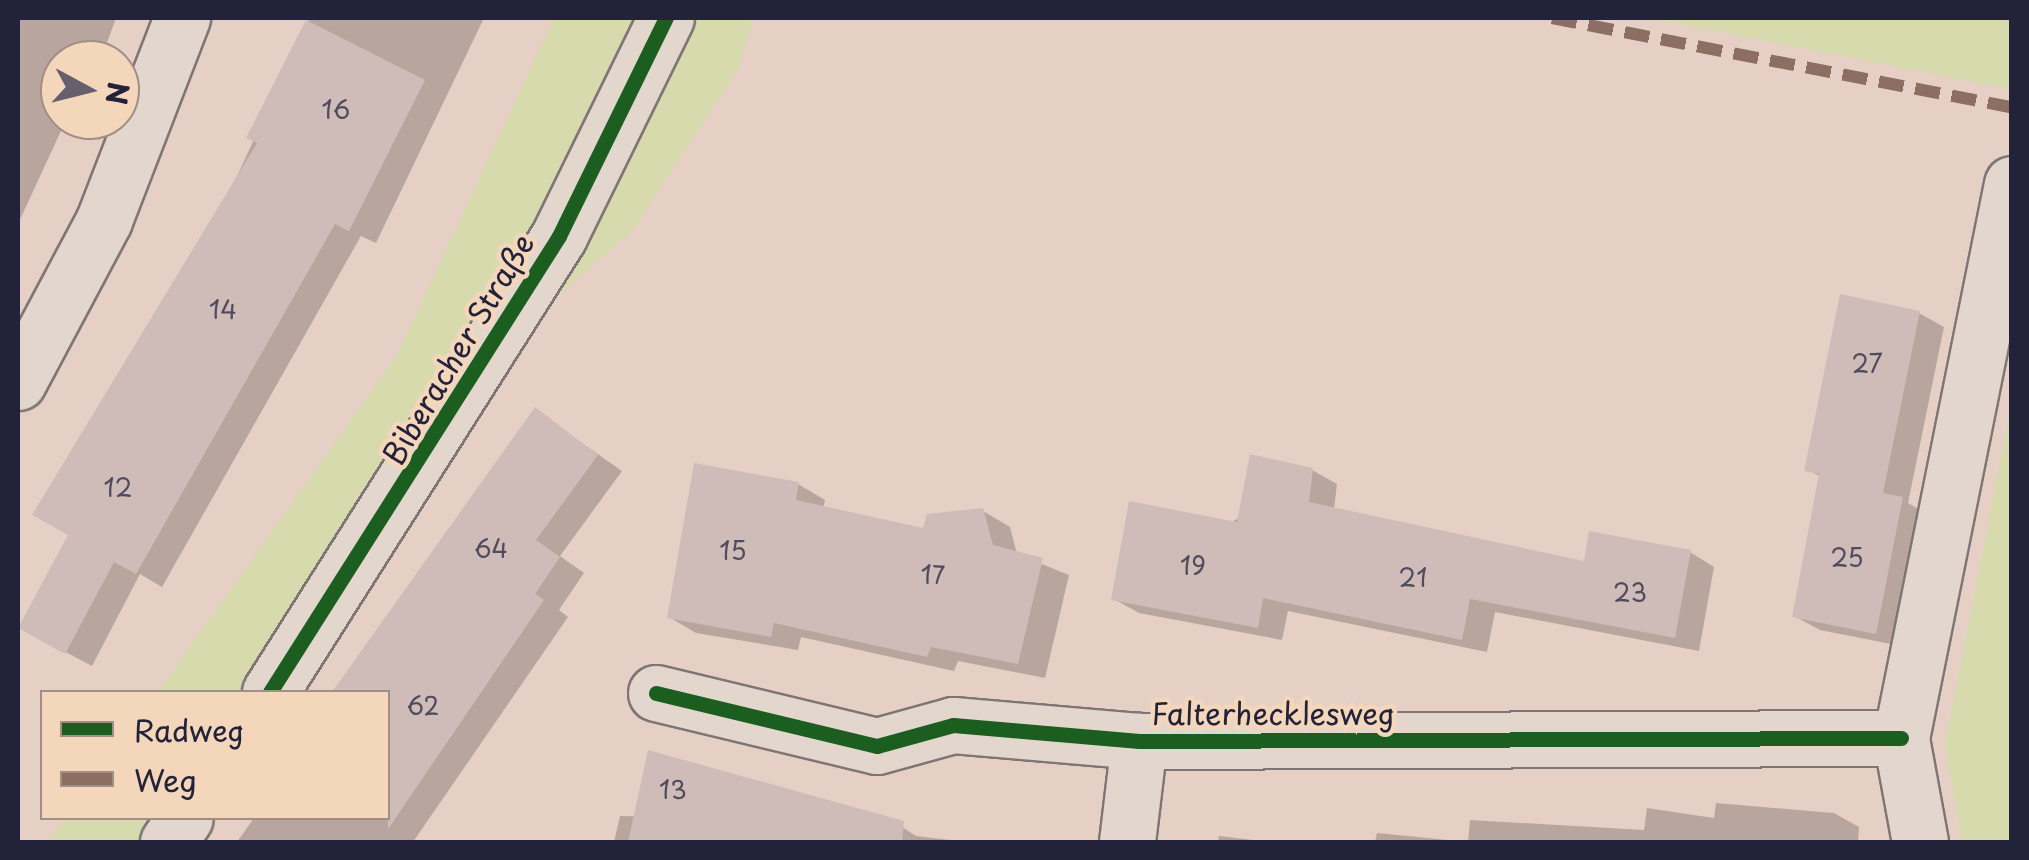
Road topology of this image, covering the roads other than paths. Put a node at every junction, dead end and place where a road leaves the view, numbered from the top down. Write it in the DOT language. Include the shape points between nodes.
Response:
graph roads {
  1 [pos="182,18"];
  2 [pos="666,18"];
  3 [pos="2012,184"];
  4 [pos="18,382"];
  5 [pos="271,690"];
  6 [pos="656,694"];
  7 [pos="1900,738"];
  8 [pos="1139,741"];
  9 [pos="184,820"];
  10 [pos="168,842"];
  11 [pos="1128,842"];
  12 [pos="1920,842"];
  1 -- 4 [label="street" via="104,220"];
  2 -- 5 [label="street, Biberacher Straße" via="559,236"];
  3 -- 7 [label="street"];
  6 -- 8 [label="street, Falterhecklesweg" via="877,746 953,724"];
  7 -- 8 [label="street, Falterhecklesweg"];
  7 -- 12 [label="street"];
  8 -- 11 [label="street, Falterhecklesweg"];
  9 -- 10 [label="street"];
}
